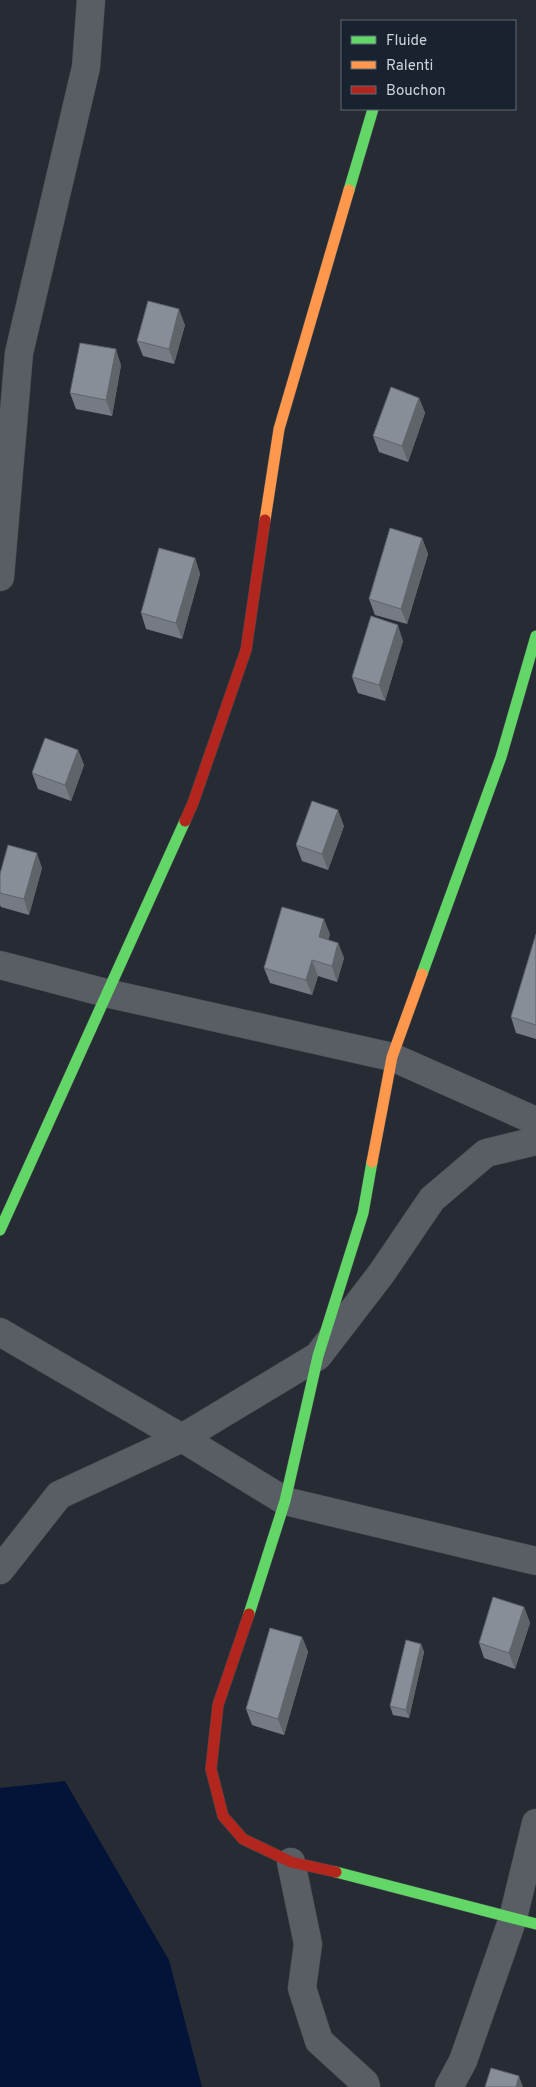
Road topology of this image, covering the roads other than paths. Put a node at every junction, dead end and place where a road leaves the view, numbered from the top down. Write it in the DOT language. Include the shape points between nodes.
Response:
graph roads {
  1 [pos="91,0"];
  2 [pos="373,110"];
  3 [pos="0,577"];
  4 [pos="536,636"];
  5 [pos="0,965"];
  6 [pos="106,993"];
  7 [pos="392,1057"];
  8 [pos="536,1121"];
  9 [pos="536,1141"];
  10 [pos="0,1230"];
  11 [pos="0,1332"];
  12 [pos="318,1356"];
  13 [pos="182,1438"];
  14 [pos="285,1500"];
  15 [pos="536,1561"];
  16 [pos="0,1570"];
  17 [pos="536,1823"];
  18 [pos="291,1862"];
  19 [pos="525,1921"];
  20 [pos="366,2087"];
  21 [pos="449,2087"];
  1 -- 3 [label="street" via="86,67 20,352"];
  2 -- 6 [label="street" via="280,429 246,650 193,803"];
  4 -- 7 [label="street" via="501,757"];
  5 -- 6 [label="street"];
  6 -- 7 [label="street"];
  6 -- 10 [label="street"];
  7 -- 8 [label="street"];
  7 -- 12 [label="street" via="364,1213"];
  9 -- 12 [label="street" via="486,1153 432,1199 381,1274"];
  11 -- 13 [label="street"];
  12 -- 13 [label="street"];
  12 -- 14 [label="street"];
  13 -- 14 [label="street"];
  13 -- 16 [label="street" via="59,1496"];
  14 -- 15 [label="street"];
  14 -- 18 [label="street" via="218,1705 211,1769 223,1816 243,1839"];
  17 -- 19 [label="street"];
  18 -- 19 [label="street"];
  18 -- 20 [label="street" via="308,1944 302,1988 319,2040"];
  19 -- 21 [label="street"];
}
